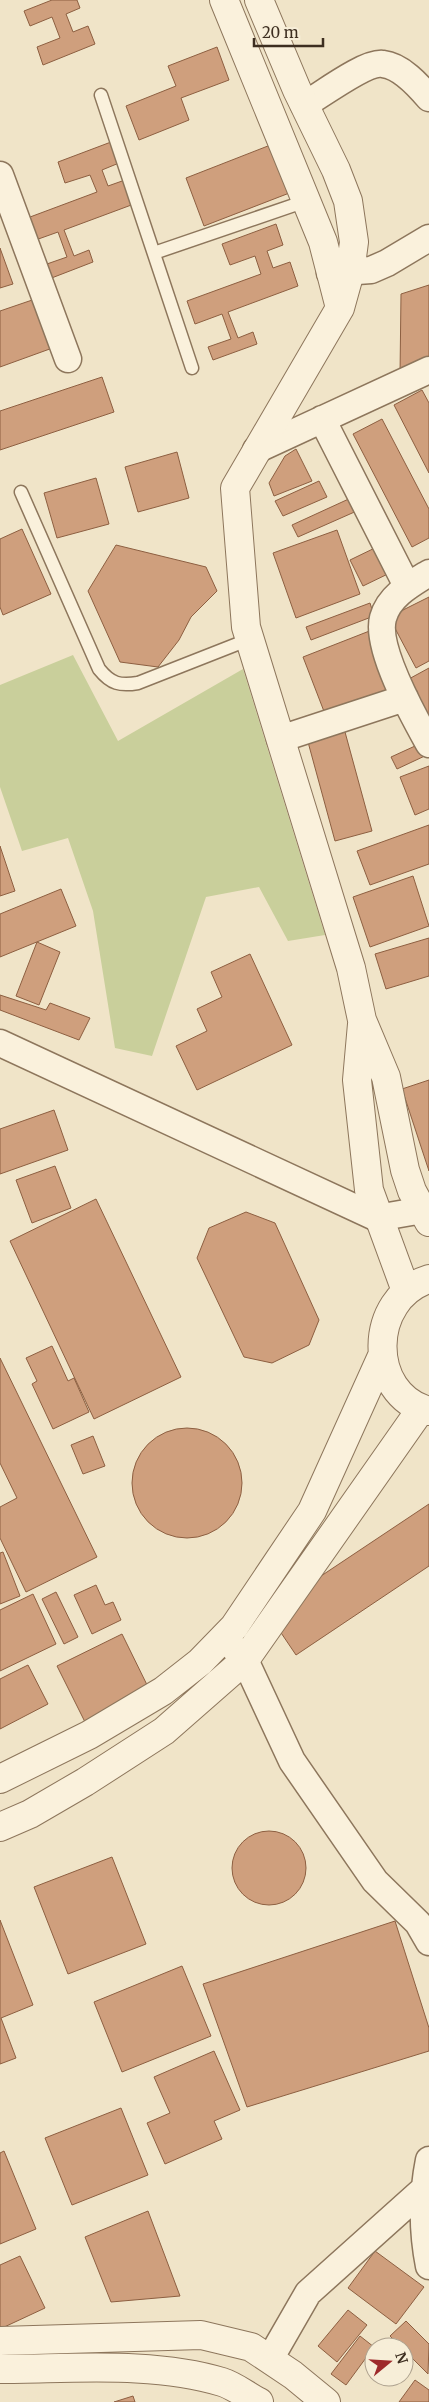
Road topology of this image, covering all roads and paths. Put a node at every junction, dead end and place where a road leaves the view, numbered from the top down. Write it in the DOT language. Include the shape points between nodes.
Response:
graph roads {
  1 [pos="224,0"];
  2 [pos="259,0"];
  3 [pos="101,95"];
  4 [pos="429,98"];
  5 [pos="304,105"];
  6 [pos="0,175"];
  7 [pos="306,200"];
  8 [pos="429,238"];
  9 [pos="154,253"];
  10 [pos="340,272"];
  11 [pos="68,359"];
  12 [pos="192,368"];
  13 [pos="429,370"];
  14 [pos="322,419"];
  15 [pos="256,450"];
  16 [pos="20,492"];
  17 [pos="429,573"];
  18 [pos="406,586"];
  19 [pos="250,639"];
  20 [pos="405,698"];
  21 [pos="280,738"];
  22 [pos="429,744"];
  23 [pos="362,1020"];
  24 [pos="0,1043"];
  25 [pos="426,1216"];
  26 [pos="377,1218"];
  27 [pos="418,1285"];
  28 [pos="382,1356"];
  29 [pos="425,1410"];
  30 [pos="224,1637"];
  31 [pos="245,1660"];
  32 [pos="0,1779"];
  33 [pos="0,1827"];
  34 [pos="429,1942"];
  35 [pos="429,2160"];
  36 [pos="423,2190"];
  37 [pos="429,2266"];
  38 [pos="0,2341"];
  39 [pos="270,2359"];
  40 [pos="0,2369"];
  41 [pos="259,2402"];
  42 [pos="326,2402"];
  1 -- 7 [label="street"];
  2 -- 5 [label="street"];
  3 -- 9 [label="lane"];
  4 -- 5 [label="street" via="399,71 382,63 367,67"];
  5 -- 10 [label="street" via="348,200 354,242"];
  6 -- 11 [label="street"];
  7 -- 9 [label="lane"];
  7 -- 10 [label="street" via="323,242"];
  8 -- 10 [label="street" via="370,270"];
  9 -- 12 [label="lane"];
  10 -- 15 [label="street" via="340,308"];
  13 -- 14 [label="street"];
  14 -- 15 [label="street"];
  14 -- 18 [label="street"];
  15 -- 19 [label="street" via="235,488 246,626"];
  16 -- 19 [label="lane" via="99,669 114,683 125,686 138,683"];
  17 -- 18 [label="street"];
  18 -- 20 [label="street" via="383,618 382,632 387,654"];
  19 -- 21 [label="street"];
  20 -- 21 [label="street"];
  20 -- 22 [label="street"];
  21 -- 23 [label="street" via="351,968"];
  23 -- 25 [label="street" via="386,1076 405,1170"];
  23 -- 26 [label="street" via="357,1080 368,1190"];
  24 -- 26 [label="street"];
  25 -- 26 [label="street"];
  26 -- 27 [label="street"];
  27 -- 28 [label="street" via="394,1305 386,1320 381,1338"];
  28 -- 29 [label="street" via="389,1378 402,1396"];
  28 -- 30 [label="street" via="312,1511"];
  29 -- 31 [label="street"];
  30 -- 31 [label="street"];
  30 -- 32 [label="street" via="200,1662 163,1691 89,1735"];
  31 -- 33 [label="street" via="164,1731 85,1782 30,1814"];
  31 -- 34 [label="street" via="292,1761 375,1881 418,1923"];
  35 -- 36 [label="street"];
  36 -- 37 [label="street" via="424,2243"];
  36 -- 39 [label="street" via="308,2293"];
  38 -- 39 [label="street" via="200,2335 252,2347"];
  39 -- 42 [label="street"];
  40 -- 41 [label="street" via="148,2368 224,2383"];
}
